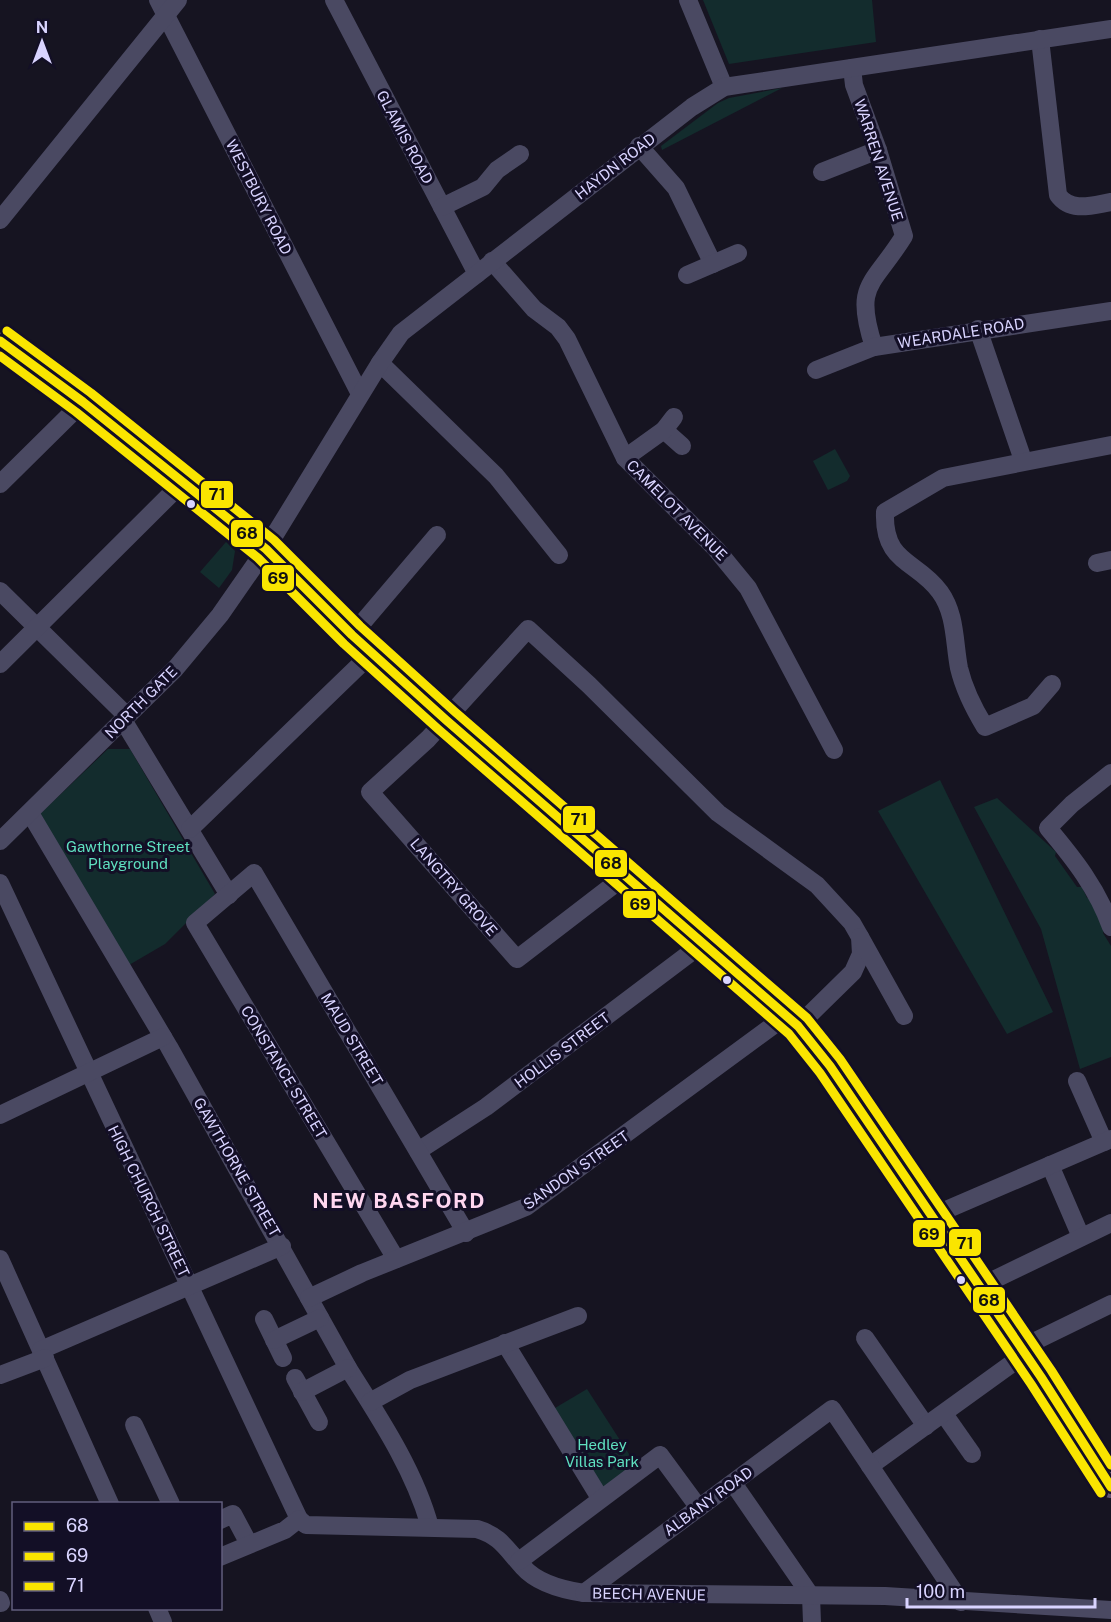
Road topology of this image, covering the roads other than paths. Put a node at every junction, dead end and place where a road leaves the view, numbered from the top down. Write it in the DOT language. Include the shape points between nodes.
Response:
graph roads {
  1 [pos="178,0"];
  2 [pos="334,0"];
  3 [pos="688,0"];
  4 [pos="162,8"];
  5 [pos="1111,29"];
  6 [pos="1040,39"];
  7 [pos="852,68"];
  8 [pos="724,87"];
  9 [pos="639,146"];
  10 [pos="878,150"];
  11 [pos="520,154"];
  12 [pos="822,172"];
  13 [pos="1111,202"];
  14 [pos="442,207"];
  15 [pos="0,220"];
  16 [pos="738,253"];
  17 [pos="492,261"];
  18 [pos="713,264"];
  19 [pos="477,274"];
  20 [pos="687,275"];
  21 [pos="1111,311"];
  22 [pos="978,329"];
  23 [pos="0,341"];
  24 [pos="874,347"];
  25 [pos="380,363"];
  26 [pos="816,370"];
  27 [pos="360,394"];
  28 [pos="83,402"];
  29 [pos="1111,445"];
  30 [pos="682,446"];
  31 [pos="625,458"];
  32 [pos="1023,460"];
  33 [pos="183,482"];
  34 [pos="0,484"];
  35 [pos="437,535"];
  36 [pos="266,549"];
  37 [pos="559,558"];
  38 [pos="0,591"];
  39 [pos="35,627"];
  40 [pos="352,635"];
  41 [pos="372,653"];
  42 [pos="0,664"];
  43 [pos="1052,684"];
  44 [pos="125,718"];
  45 [pos="446,720"];
  46 [pos="834,750"];
  47 [pos="1111,773"];
  48 [pos="30,813"];
  49 [pos="190,829"];
  50 [pos="0,841"];
  51 [pos="625,876"];
  52 [pos="0,883"];
  53 [pos="229,895"];
  54 [pos="1111,927"];
  55 [pos="860,937"];
  56 [pos="702,944"];
  57 [pos="904,1016"];
  58 [pos="792,1021"];
  59 [pos="163,1037"];
  60 [pos="88,1073"];
  61 [pos="1077,1081"];
  62 [pos="0,1115"];
  63 [pos="1107,1140"];
  64 [pos="418,1151"];
  65 [pos="1050,1165"];
  66 [pos="932,1216"];
  67 [pos="1111,1223"];
  68 [pos="466,1233"];
  69 [pos="1081,1237"];
  70 [pos="282,1246"];
  71 [pos="0,1258"];
  72 [pos="396,1259"];
  73 [pos="189,1285"];
  74 [pos="979,1287"];
  75 [pos="309,1298"];
  76 [pos="1111,1304"];
  77 [pos="578,1316"];
  78 [pos="320,1318"];
  79 [pos="264,1319"];
  80 [pos="865,1338"];
  81 [pos="274,1340"];
  82 [pos="505,1343"];
  83 [pos="1023,1351"];
  84 [pos="43,1354"];
  85 [pos="283,1358"];
  86 [pos="348,1368"];
  87 [pos="0,1375"];
  88 [pos="370,1402"];
  89 [pos="944,1413"];
  90 [pos="319,1422"];
  91 [pos="134,1425"];
  92 [pos="926,1426"];
  93 [pos="972,1454"];
  94 [pos="870,1466"];
  95 [pos="733,1484"];
  96 [pos="1111,1487"];
  97 [pos="600,1498"];
  98 [pos="110,1502"];
  99 [pos="171,1502"];
  100 [pos="699,1508"];
  101 [pos="227,1517"];
  102 [pos="299,1520"];
  103 [pos="430,1527"];
  104 [pos="249,1544"];
  105 [pos="222,1556"];
  106 [pos="519,1561"];
  107 [pos="584,1593"];
  108 [pos="811,1596"];
  109 [pos="961,1602"];
  110 [pos="1111,1610"];
  111 [pos="812,1622"];
  1 -- 4 [label="street"];
  2 -- 14 [label="street, GLAMIS ROAD"];
  3 -- 8 [label="street"];
  4 -- 15 [label="street"];
  4 -- 27 [label="street, WESTBURY ROAD"];
  5 -- 6 [label="street, HAYDN ROAD"];
  6 -- 7 [label="street, HAYDN ROAD"];
  6 -- 13 [label="street" via="1058,195 1075,207"];
  7 -- 8 [label="street, HAYDN ROAD"];
  7 -- 10 [label="street, WARREN AVENUE" via="854,85"];
  8 -- 9 [label="street, HAYDN ROAD"];
  9 -- 17 [label="street, HAYDN ROAD"];
  9 -- 18 [label="street" via="676,188"];
  10 -- 12 [label="street"];
  10 -- 24 [label="street, WARREN AVENUE" via="904,236 864,298 864,317"];
  11 -- 14 [label="street" via="497,170 483,187"];
  14 -- 19 [label="street, GLAMIS ROAD"];
  16 -- 18 [label="street"];
  17 -- 19 [label="street, HAYDN ROAD"];
  17 -- 31 [label="street, CAMELOT AVENUE" via="567,339"];
  18 -- 20 [label="street"];
  19 -- 25 [label="street, HAYDN ROAD" via="410,325"];
  21 -- 22 [label="street, WEARDALE ROAD"];
  22 -- 24 [label="street, WEARDALE ROAD"];
  22 -- 32 [label="street"];
  23 -- 28 [label="main road"];
  24 -- 26 [label="street, WEARDALE ROAD"];
  25 -- 27 [label="street, HAYDN ROAD"];
  25 -- 37 [label="street" via="490,470"];
  27 -- 36 [label="street, HAYDN ROAD"];
  28 -- 33 [label="main road"];
  28 -- 34 [label="street"];
  29 -- 32 [label="street"];
  30 -- 31 [label="street" via="669,424"];
  31 -- 46 [label="street, CAMELOT AVENUE" via="734,569 775,636 804,713"];
  32 -- 43 [label="street" via="943,478 885,512 891,547 905,564 939,591 950,610 960,669 972,706 985,727 1033,706"];
  33 -- 36 [label="main road"];
  33 -- 39 [label="street"];
  35 -- 40 [label="street"];
  36 -- 40 [label="main road"];
  36 -- 44 [label="street, NORTH GATE" via="200,640"];
  38 -- 39 [label="street"];
  39 -- 42 [label="street"];
  39 -- 44 [label="street"];
  40 -- 41 [label="main road"];
  41 -- 45 [label="main road"];
  41 -- 49 [label="street"];
  44 -- 48 [label="street, NORTH GATE"];
  44 -- 49 [label="street"];
  45 -- 51 [label="main road"];
  45 -- 51 [label="street, LANGTRY GROVE" via="370,792 517,959"];
  45 -- 55 [label="street" via="528,629 718,813 817,885"];
  47 -- 54 [label="street" via="1048,828 1082,870"];
  48 -- 50 [label="street, NORTH GATE"];
  48 -- 59 [label="street, GAWTHORNE STREET"];
  49 -- 53 [label="street"];
  51 -- 56 [label="main road"];
  52 -- 60 [label="street, HIGH CHURCH STREET"];
  53 -- 64 [label="street, MAUD STREET" via="254,873"];
  53 -- 72 [label="street, CONSTANCE STREET" via="195,923"];
  55 -- 57 [label="street"];
  55 -- 58 [label="street, SANDON STREET" via="861,954 853,972"];
  56 -- 58 [label="main road"];
  56 -- 64 [label="street, HOLLIS STREET" via="486,1107"];
  58 -- 66 [label="main road" via="830,1066"];
  58 -- 68 [label="street, SANDON STREET" via="541,1198"];
  59 -- 60 [label="street"];
  59 -- 70 [label="street, GAWTHORNE STREET"];
  60 -- 62 [label="street"];
  60 -- 73 [label="street, HIGH CHURCH STREET"];
  61 -- 63 [label="street"];
  63 -- 65 [label="street"];
  64 -- 68 [label="street, MAUD STREET"];
  65 -- 66 [label="street"];
  65 -- 69 [label="street"];
  66 -- 74 [label="main road"];
  67 -- 69 [label="street"];
  68 -- 72 [label="street, SANDON STREET"];
  69 -- 74 [label="street"];
  70 -- 73 [label="street"];
  70 -- 75 [label="street, GAWTHORNE STREET"];
  71 -- 84 [label="street"];
  72 -- 75 [label="street, SANDON STREET"];
  73 -- 84 [label="street"];
  73 -- 102 [label="street, HIGH CHURCH STREET"];
  74 -- 83 [label="main road"];
  75 -- 78 [label="street, GAWTHORNE STREET"];
  76 -- 83 [label="street"];
  77 -- 82 [label="street"];
  78 -- 81 [label="street"];
  78 -- 86 [label="street, GAWTHORNE STREET"];
  79 -- 81 [label="street"];
  80 -- 92 [label="street"];
  81 -- 85 [label="street"];
  82 -- 88 [label="street" via="410,1380"];
  82 -- 97 [label="street"];
  83 -- 89 [label="street"];
  83 -- 96 [label="main road"];
  84 -- 87 [label="street"];
  84 -- 98 [label="street"];
  86 -- 88 [label="street, GAWTHORNE STREET"];
  86 -- 90 [label="street" via="298,1385"];
  88 -- 103 [label="street, GAWTHORNE STREET" via="424,1505"];
  89 -- 92 [label="street"];
  89 -- 93 [label="street"];
  91 -- 99 [label="street"];
  92 -- 94 [label="street"];
  94 -- 95 [label="street, ALBANY ROAD" via="832,1409"];
  94 -- 109 [label="street"];
  95 -- 100 [label="street, ALBANY ROAD"];
  95 -- 108 [label="street"];
  97 -- 100 [label="street" via="660,1455"];
  97 -- 106 [label="street"];
  100 -- 107 [label="street, ALBANY ROAD"];
  101 -- 104 [label="street"];
  102 -- 103 [label="street, BEECH AVENUE" via="306,1525"];
  102 -- 104 [label="street"];
  103 -- 106 [label="street, BEECH AVENUE" via="492,1533"];
  104 -- 105 [label="street"];
  106 -- 107 [label="street, BEECH AVENUE" via="534,1576"];
  107 -- 108 [label="street, BEECH AVENUE"];
  108 -- 109 [label="street, BEECH AVENUE" via="897,1596"];
  108 -- 111 [label="street"];
  109 -- 110 [label="street, BEECH AVENUE"];
}
